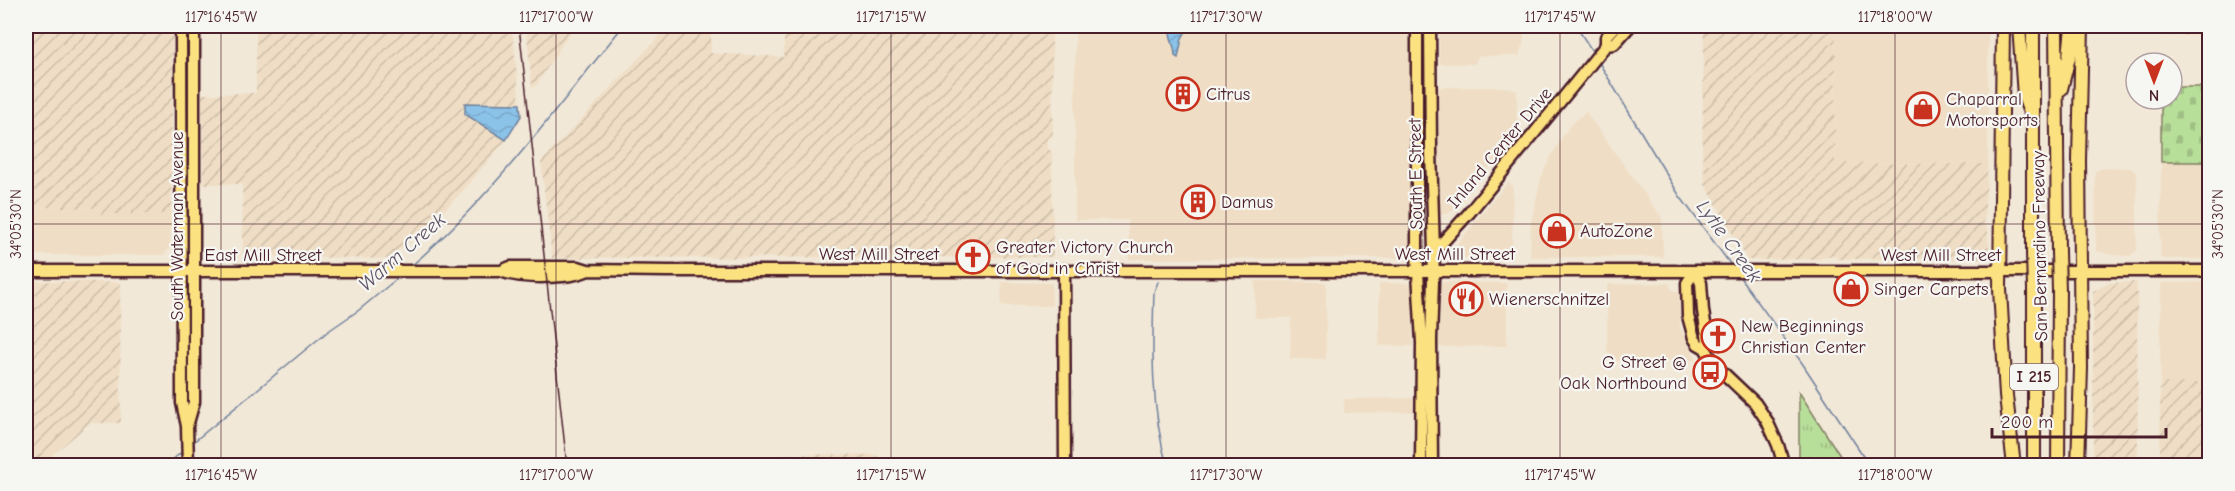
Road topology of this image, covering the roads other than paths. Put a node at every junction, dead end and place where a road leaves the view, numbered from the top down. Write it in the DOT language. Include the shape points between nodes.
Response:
graph roads {
  1 [pos="181,26"];
  2 [pos="194,26"];
  3 [pos="1417,26"];
  4 [pos="1430,26"];
  5 [pos="1616,26"];
  6 [pos="1630,26"];
  7 [pos="2003,26"];
  8 [pos="2019,26"];
  9 [pos="2033,26"];
  10 [pos="2056,26"];
  11 [pos="2072,26"];
  12 [pos="2082,26"];
  13 [pos="1606,45"];
  14 [pos="2056,110"];
  15 [pos="2033,123"];
  16 [pos="1434,252"];
  17 [pos="1064,270"];
  18 [pos="26,271"];
  19 [pos="187,271"];
  20 [pos="701,271"];
  21 [pos="1418,271"];
  22 [pos="1433,271"];
  23 [pos="1695,271"];
  24 [pos="2210,271"];
  25 [pos="2001,272"];
  26 [pos="2081,272"];
  27 [pos="182,335"];
  28 [pos="194,402"];
  29 [pos="187,426"];
  30 [pos="188,465"];
  31 [pos="1065,465"];
  32 [pos="1421,465"];
  33 [pos="1432,465"];
  34 [pos="1784,465"];
  35 [pos="2014,465"];
  36 [pos="2034,465"];
  37 [pos="2058,465"];
  38 [pos="2079,465"];
  1 -- 19 [label="main road, South Waterman Avenue"];
  2 -- 19 [label="main road, South Waterman Avenue"];
  3 -- 21 [label="main road, South E Street"];
  4 -- 16 [label="main road, South E Street"];
  5 -- 13 [label="main road, Inland Center Drive" via="1606,37"];
  6 -- 13 [label="main road, Inland Center Drive" via="1614,44"];
  7 -- 25 [label="highway"];
  8 -- 15 [label="highway" via="2024,96"];
  9 -- 15 [label="highway, San Bernardino Freeway / I 215"];
  10 -- 14 [label="highway, San Bernardino Freeway / I 215"];
  11 -- 14 [label="highway"];
  12 -- 26 [label="highway"];
  13 -- 16 [label="main road, Inland Center Drive"];
  14 -- 37 [label="highway, San Bernardino Freeway / I 215, bridge"];
  15 -- 36 [label="highway, San Bernardino Freeway / I 215, bridge"];
  16 -- 21 [label="main road, Inland Center Drive"];
  16 -- 22 [label="main road, South E Street"];
  17 -- 20 [label="main road, West Mill Street"];
  17 -- 21 [label="main road, West Mill Street"];
  17 -- 31 [label="main road"];
  18 -- 19 [label="main road, East Mill Street"];
  19 -- 20 [label="main road, East Mill Street" via="501,271 546,276 578,275 588,270"];
  19 -- 27 [label="main road, South Waterman Avenue"];
  19 -- 28 [label="main road, South Waterman Avenue"];
  21 -- 22 [label="main road, West Mill Street"];
  21 -- 32 [label="main road, South E Street"];
  22 -- 23 [label="main road, West Mill Street"];
  22 -- 33 [label="main road, South E Street"];
  23 -- 25 [label="main road, West Mill Street"];
  23 -- 34 [label="main road" via="1687,283 1688,316 1694,338 1715,365 1755,403 1767,421"];
  24 -- 26 [label="main road, West Mill Street"];
  25 -- 26 [label="main road, West Mill Street"];
  25 -- 35 [label="highway" via="2004,363"];
  26 -- 38 [label="highway"];
  27 -- 28 [label="main road" via="188,345 188,399"];
  27 -- 29 [label="main road, South Waterman Avenue" via="182,403"];
  28 -- 29 [label="main road, South Waterman Avenue"];
  29 -- 30 [label="main road, South Waterman Avenue"];
}
